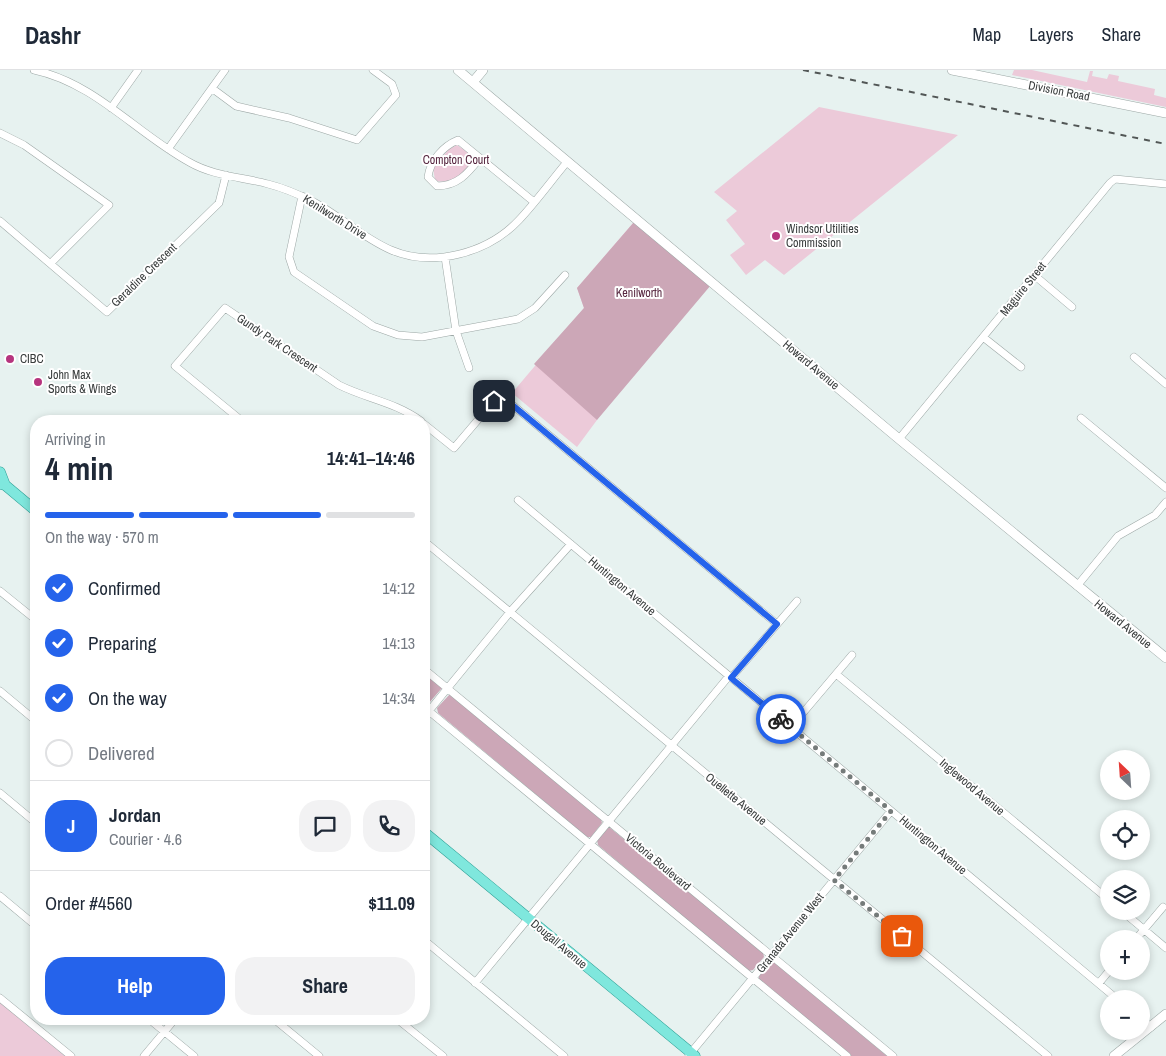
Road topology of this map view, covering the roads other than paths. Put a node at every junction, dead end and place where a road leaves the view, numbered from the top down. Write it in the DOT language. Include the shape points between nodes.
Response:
graph roads {
  1 [pos="34,70"];
  2 [pos="138,70"];
  3 [pos="226,70"];
  4 [pos="373,70"];
  5 [pos="458,70"];
  6 [pos="483,70"];
  7 [pos="952,70"];
  8 [pos="54,72"];
  9 [pos="473,82"];
  10 [pos="213,89"];
  11 [pos="110,108"];
  12 [pos="1166,112"];
  13 [pos="0,133"];
  14 [pos="168,149"];
  15 [pos="480,158"];
  16 [pos="567,162"];
  17 [pos="226,175"];
  18 [pos="1166,184"];
  19 [pos="302,196"];
  20 [pos="534,202"];
  21 [pos="0,221"];
  22 [pos="445,257"];
  23 [pos="51,263"];
  24 [pos="565,275"];
  25 [pos="1034,275"];
  26 [pos="1072,307"];
  27 [pos="456,331"];
  28 [pos="983,337"];
  29 [pos="1134,357"];
  30 [pos="1021,367"];
  31 [pos="469,368"];
  32 [pos="1166,384"];
  33 [pos="235,415"];
  34 [pos="411,415"];
  35 [pos="1081,418"];
  36 [pos="430,429"];
  37 [pos="899,439"];
  38 [pos="0,472"];
  39 [pos="3,485"];
  40 [pos="1166,488"];
  41 [pos="518,500"];
  42 [pos="1166,502"];
  43 [pos="30,506"];
  44 [pos="571,544"];
  45 [pos="430,546"];
  46 [pos="1077,586"];
  47 [pos="0,590"];
  48 [pos="798,600"];
  49 [pos="510,612"];
  50 [pos="30,615"];
  51 [pos="777,624"];
  52 [pos="852,655"];
  53 [pos="1166,658"];
  54 [pos="430,674"];
  55 [pos="836,674"];
  56 [pos="730,677"];
  57 [pos="448,688"];
  58 [pos="0,691"];
  59 [pos="430,707"];
  60 [pos="30,716"];
  61 [pos="430,716"];
  62 [pos="791,727"];
  63 [pos="671,745"];
  64 [pos="0,793"];
  65 [pos="891,811"];
  66 [pos="30,818"];
  67 [pos="609,821"];
  68 [pos="430,837"];
  69 [pos="590,844"];
  70 [pos="834,880"];
  71 [pos="1100,893"];
  72 [pos="0,896"];
  73 [pos="1164,907"];
  74 [pos="528,919"];
  75 [pos="1132,920"];
  76 [pos="30,921"];
  77 [pos="1144,930"];
  78 [pos="1150,935"];
  79 [pos="430,945"];
  80 [pos="1166,948"];
  81 [pos="772,956"];
  82 [pos="753,978"];
  83 [pos="1102,980"];
  84 [pos="475,983"];
  85 [pos="1099,983"];
  86 [pos="1107,990"];
  87 [pos="0,998"];
  88 [pos="1166,1014"];
  89 [pos="30,1023"];
  90 [pos="33,1025"];
  91 [pos="156,1025"];
  92 [pos="170,1025"];
  93 [pos="281,1025"];
  94 [pos="404,1025"];
  95 [pos="1151,1026"];
  96 [pos="164,1032"];
  97 [pos="692,1055"];
  98 [pos="71,1056"];
  99 [pos="144,1056"];
  100 [pos="194,1056"];
  101 [pos="319,1056"];
  102 [pos="443,1056"];
  103 [pos="564,1056"];
  104 [pos="847,1056"];
  105 [pos="893,1056"];
  106 [pos="1048,1056"];
  107 [pos="1114,1056"];
  1 -- 8 [label="street, Kenilworth Drive"];
  2 -- 11 [label="street"];
  3 -- 10 [label="street"];
  4 -- 10 [label="street" via="392,84 396,95 357,140 289,118 236,106"];
  5 -- 9 [label="street, Howard Avenue"];
  6 -- 9 [label="street"];
  7 -- 12 [label="street, Division Road"];
  8 -- 11 [label="street, Kenilworth Drive"];
  9 -- 16 [label="street, Howard Avenue"];
  10 -- 14 [label="street"];
  11 -- 14 [label="street, Kenilworth Drive"];
  13 -- 23 [label="street" via="24,145 109,205"];
  14 -- 17 [label="street, Kenilworth Drive" via="189,162"];
  15 -- 15 [label="street" via="458,140 448,144 430,166 428,177 437,186 449,186 465,176"];
  15 -- 20 [label="street"];
  16 -- 20 [label="street, Kenilworth Drive"];
  16 -- 37 [label="street, Howard Avenue"];
  17 -- 19 [label="street, Kenilworth Drive" via="269,184"];
  17 -- 23 [label="street, Geraldine Crescent" via="219,203 107,312"];
  18 -- 25 [label="street, Maguire Street" via="1115,179"];
  19 -- 22 [label="street, Kenilworth Drive" via="392,250 420,258"];
  19 -- 27 [label="street" via="288,257 294,272 373,326 398,335 422,337"];
  20 -- 22 [label="street, Kenilworth Drive" via="504,234 479,248"];
  21 -- 23 [label="street, Geraldine Crescent"];
  22 -- 27 [label="street"];
  24 -- 27 [label="street" via="535,308 518,319"];
  25 -- 26 [label="street"];
  25 -- 28 [label="street, Maguire Street"];
  27 -- 31 [label="street"];
  28 -- 30 [label="street"];
  28 -- 37 [label="street, Maguire Street"];
  29 -- 32 [label="street"];
  33 -- 34 [label="street, Gundy Park Crescent" via="175,366 225,308 339,385 356,394 390,403"];
  35 -- 40 [label="street"];
  36 -- 51 [label="street" via="454,448 494,401 504,398"];
  37 -- 46 [label="street, Howard Avenue"];
  38 -- 39 [label="main road"];
  39 -- 43 [label="main road"];
  41 -- 44 [label="street, Huntington Avenue"];
  42 -- 46 [label="street" via="1155,515 1118,536"];
  44 -- 49 [label="street"];
  44 -- 56 [label="street, Huntington Avenue"];
  45 -- 49 [label="street, Ouellette Avenue"];
  46 -- 53 [label="street, Howard Avenue"];
  47 -- 50 [label="street"];
  48 -- 51 [label="street"];
  49 -- 57 [label="street"];
  49 -- 63 [label="street, Ouellette Avenue"];
  51 -- 56 [label="street"];
  52 -- 55 [label="street"];
  54 -- 57 [label="street, Victoria Boulevard"];
  55 -- 62 [label="street"];
  55 -- 71 [label="street, Inglewood Avenue"];
  56 -- 62 [label="street, Huntington Avenue"];
  56 -- 63 [label="street"];
  57 -- 59 [label="street"];
  57 -- 67 [label="street, Victoria Boulevard"];
  58 -- 60 [label="street"];
  61 -- 69 [label="street"];
  62 -- 65 [label="street, Huntington Avenue"];
  63 -- 67 [label="street"];
  63 -- 70 [label="street, Ouellette Avenue"];
  64 -- 66 [label="street"];
  65 -- 70 [label="street, Granada Avenue West"];
  65 -- 85 [label="street, Huntington Avenue"];
  67 -- 69 [label="street"];
  67 -- 81 [label="street, Victoria Boulevard"];
  68 -- 74 [label="main road, Dougall Avenue"];
  69 -- 74 [label="street"];
  69 -- 82 [label="street"];
  70 -- 81 [label="street, Granada Avenue West"];
  70 -- 106 [label="street, Ouellette Avenue"];
  72 -- 76 [label="street"];
  73 -- 77 [label="street"];
  74 -- 84 [label="street"];
  74 -- 97 [label="main road, Dougall Avenue"];
  75 -- 77 [label="street"];
  78 -- 80 [label="street"];
  79 -- 84 [label="street"];
  81 -- 82 [label="street, Granada Avenue West"];
  81 -- 105 [label="street, Victoria Boulevard"];
  82 -- 97 [label="street, Granada Avenue West"];
  82 -- 104 [label="street"];
  83 -- 85 [label="street"];
  84 -- 103 [label="street"];
  85 -- 86 [label="street, Huntington Avenue"];
  87 -- 89 [label="street"];
  88 -- 95 [label="street"];
  90 -- 98 [label="street"];
  91 -- 96 [label="street"];
  92 -- 96 [label="street"];
  93 -- 101 [label="street"];
  94 -- 102 [label="street"];
  95 -- 107 [label="street"];
  96 -- 99 [label="street"];
  96 -- 100 [label="street"];
}
